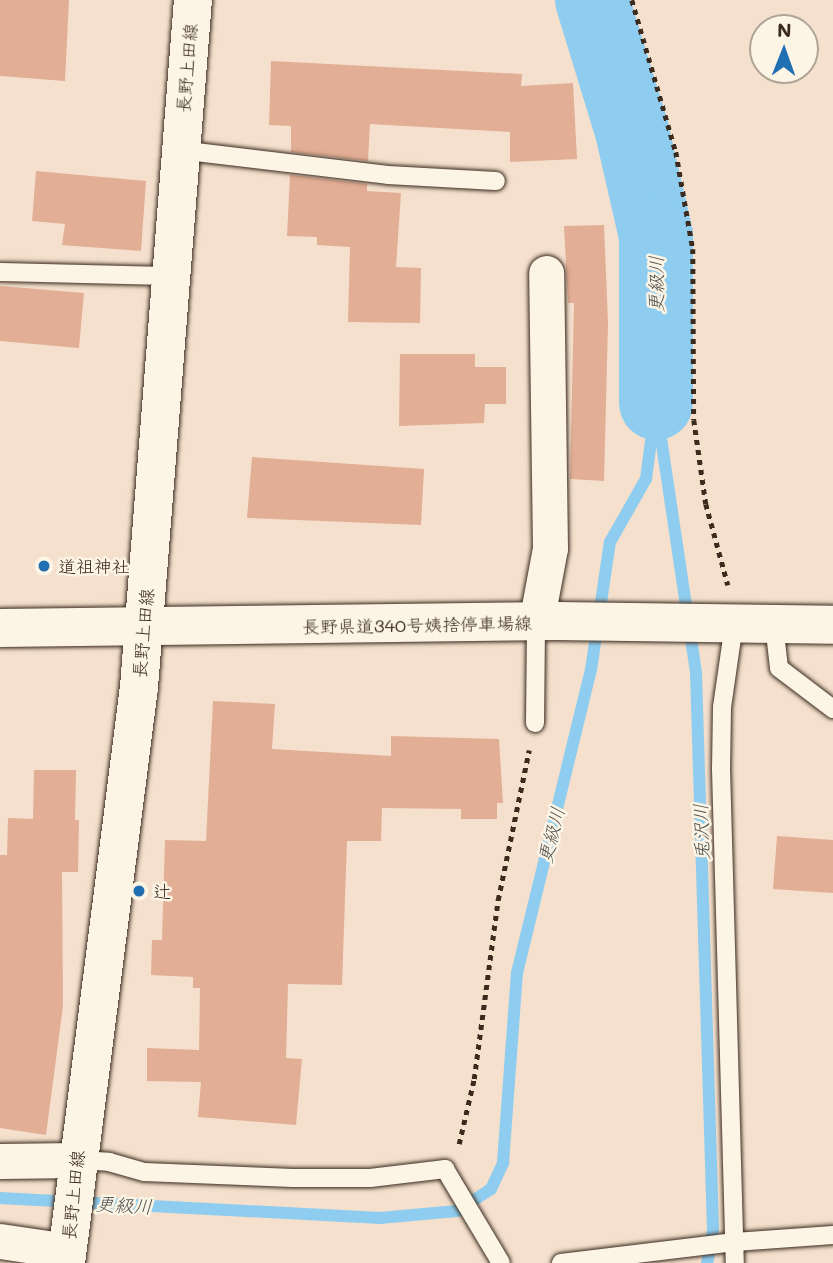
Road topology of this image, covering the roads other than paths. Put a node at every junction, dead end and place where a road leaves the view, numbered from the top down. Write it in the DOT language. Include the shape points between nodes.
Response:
graph roads {
  1 [pos="193,0"];
  2 [pos="179,150"];
  3 [pos="496,181"];
  4 [pos="0,272"];
  5 [pos="546,273"];
  6 [pos="168,276"];
  7 [pos="546,622"];
  8 [pos="727,624"];
  9 [pos="774,624"];
  10 [pos="833,625"];
  11 [pos="0,628"];
  12 [pos="144,628"];
  13 [pos="833,709"];
  14 [pos="535,723"];
  15 [pos="0,1161"];
  16 [pos="75,1166"];
  17 [pos="833,1235"];
  18 [pos="0,1241"];
  19 [pos="730,1243"];
  20 [pos="68,1247"];
  21 [pos="501,1263"];
  22 [pos="561,1263"];
  23 [pos="735,1263"];
  1 -- 2 [label="main road, 長野上田線"];
  2 -- 3 [label="lane" via="388,175"];
  2 -- 6 [label="main road, 長野上田線"];
  4 -- 6 [label="lane"];
  5 -- 7 [label="street" via="550,548"];
  6 -- 12 [label="main road, 長野上田線"];
  7 -- 8 [label="main road, 長野県道340号姨捨停車場線"];
  7 -- 12 [label="main road, 長野県道340号姨捨停車場線"];
  7 -- 14 [label="lane"];
  8 -- 9 [label="main road, 長野県道340号姨捨停車場線"];
  8 -- 19 [label="lane" via="721,769"];
  9 -- 10 [label="main road, 長野県道340号姨捨停車場線"];
  9 -- 13 [label="lane" via="779,668"];
  11 -- 12 [label="main road, 長野県道340号姨捨停車場線"];
  12 -- 16 [label="main road, 長野上田線"];
  15 -- 16 [label="street"];
  16 -- 20 [label="main road, 長野上田線"];
  16 -- 21 [label="lane" via="109,1161 144,1172 293,1178 448,1174"];
  17 -- 19 [label="lane"];
  18 -- 20 [label="street"];
  19 -- 22 [label="lane"];
  19 -- 23 [label="lane"];
}
